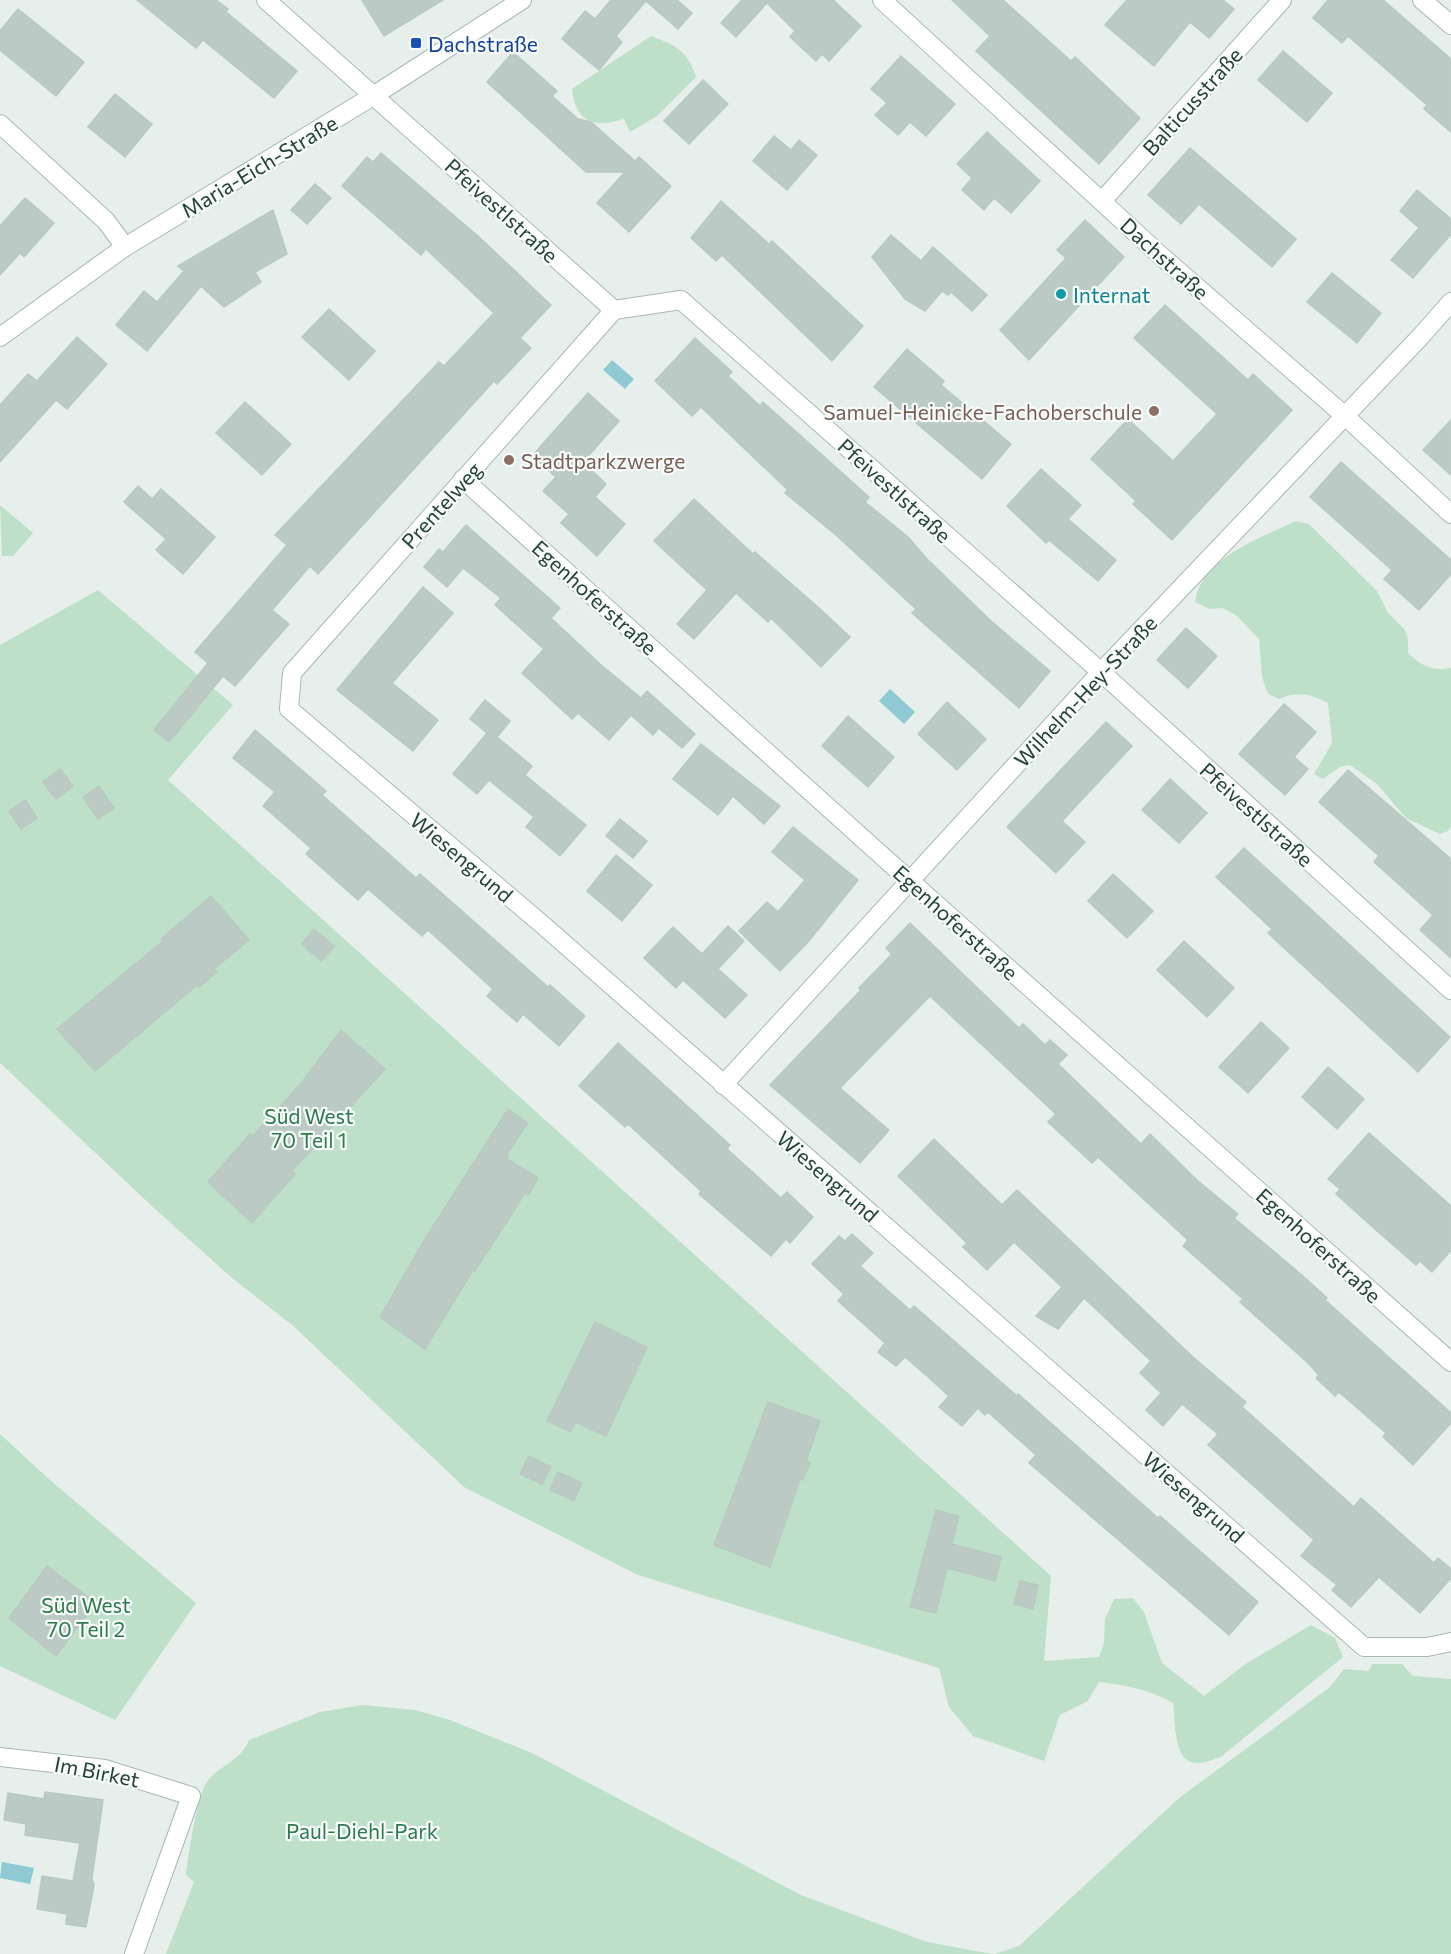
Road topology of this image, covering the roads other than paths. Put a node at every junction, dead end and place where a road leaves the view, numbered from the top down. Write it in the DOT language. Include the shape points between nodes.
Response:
graph roads {
  1 [pos="266,0"];
  2 [pos="522,0"];
  3 [pos="882,0"];
  4 [pos="1282,0"];
  5 [pos="1422,0"];
  6 [pos="1451,26"];
  7 [pos="374,96"];
  8 [pos="0,124"];
  9 [pos="1102,201"];
  10 [pos="125,247"];
  11 [pos="1451,302"];
  12 [pos="614,310"];
  13 [pos="0,337"];
  14 [pos="1345,416"];
  15 [pos="464,479"];
  16 [pos="1451,514"];
  17 [pos="1101,672"];
  18 [pos="289,709"];
  19 [pos="910,881"];
  20 [pos="1451,990"];
  21 [pos="723,1085"];
  22 [pos="1451,1362"];
  23 [pos="1451,1642"];
  24 [pos="0,1757"];
  25 [pos="134,1954"];
  1 -- 7 [label="street, Pfeivestlstraße"];
  2 -- 7 [label="street, Maria-Eich-Straße"];
  3 -- 9 [label="street, Dachstraße"];
  4 -- 9 [label="street, Balticusstraße"];
  5 -- 6 [label="street"];
  7 -- 10 [label="street, Maria-Eich-Straße"];
  7 -- 12 [label="street, Pfeivestlstraße"];
  8 -- 10 [label="street" via="106,221"];
  9 -- 14 [label="street, Dachstraße"];
  10 -- 13 [label="street, Maria-Eich-Straße"];
  11 -- 14 [label="street, Wilhelm-Hey-Straße"];
  12 -- 15 [label="street, Prentelweg"];
  12 -- 17 [label="street, Pfeivestlstraße" via="681,300"];
  14 -- 16 [label="street, Dachstraße"];
  14 -- 17 [label="street, Wilhelm-Hey-Straße"];
  15 -- 18 [label="street, Prentelweg" via="292,673"];
  15 -- 19 [label="street, Egenhoferstraße"];
  17 -- 19 [label="street, Wilhelm-Hey-Straße"];
  17 -- 20 [label="street, Pfeivestlstraße"];
  18 -- 21 [label="street, Wiesengrund"];
  19 -- 21 [label="street, Wilhelm-Hey-Straße"];
  19 -- 22 [label="street, Egenhoferstraße"];
  21 -- 23 [label="street, Wiesengrund" via="1364,1647 1427,1647"];
  24 -- 25 [label="street, Im Birket" via="105,1769 191,1796"];
}
